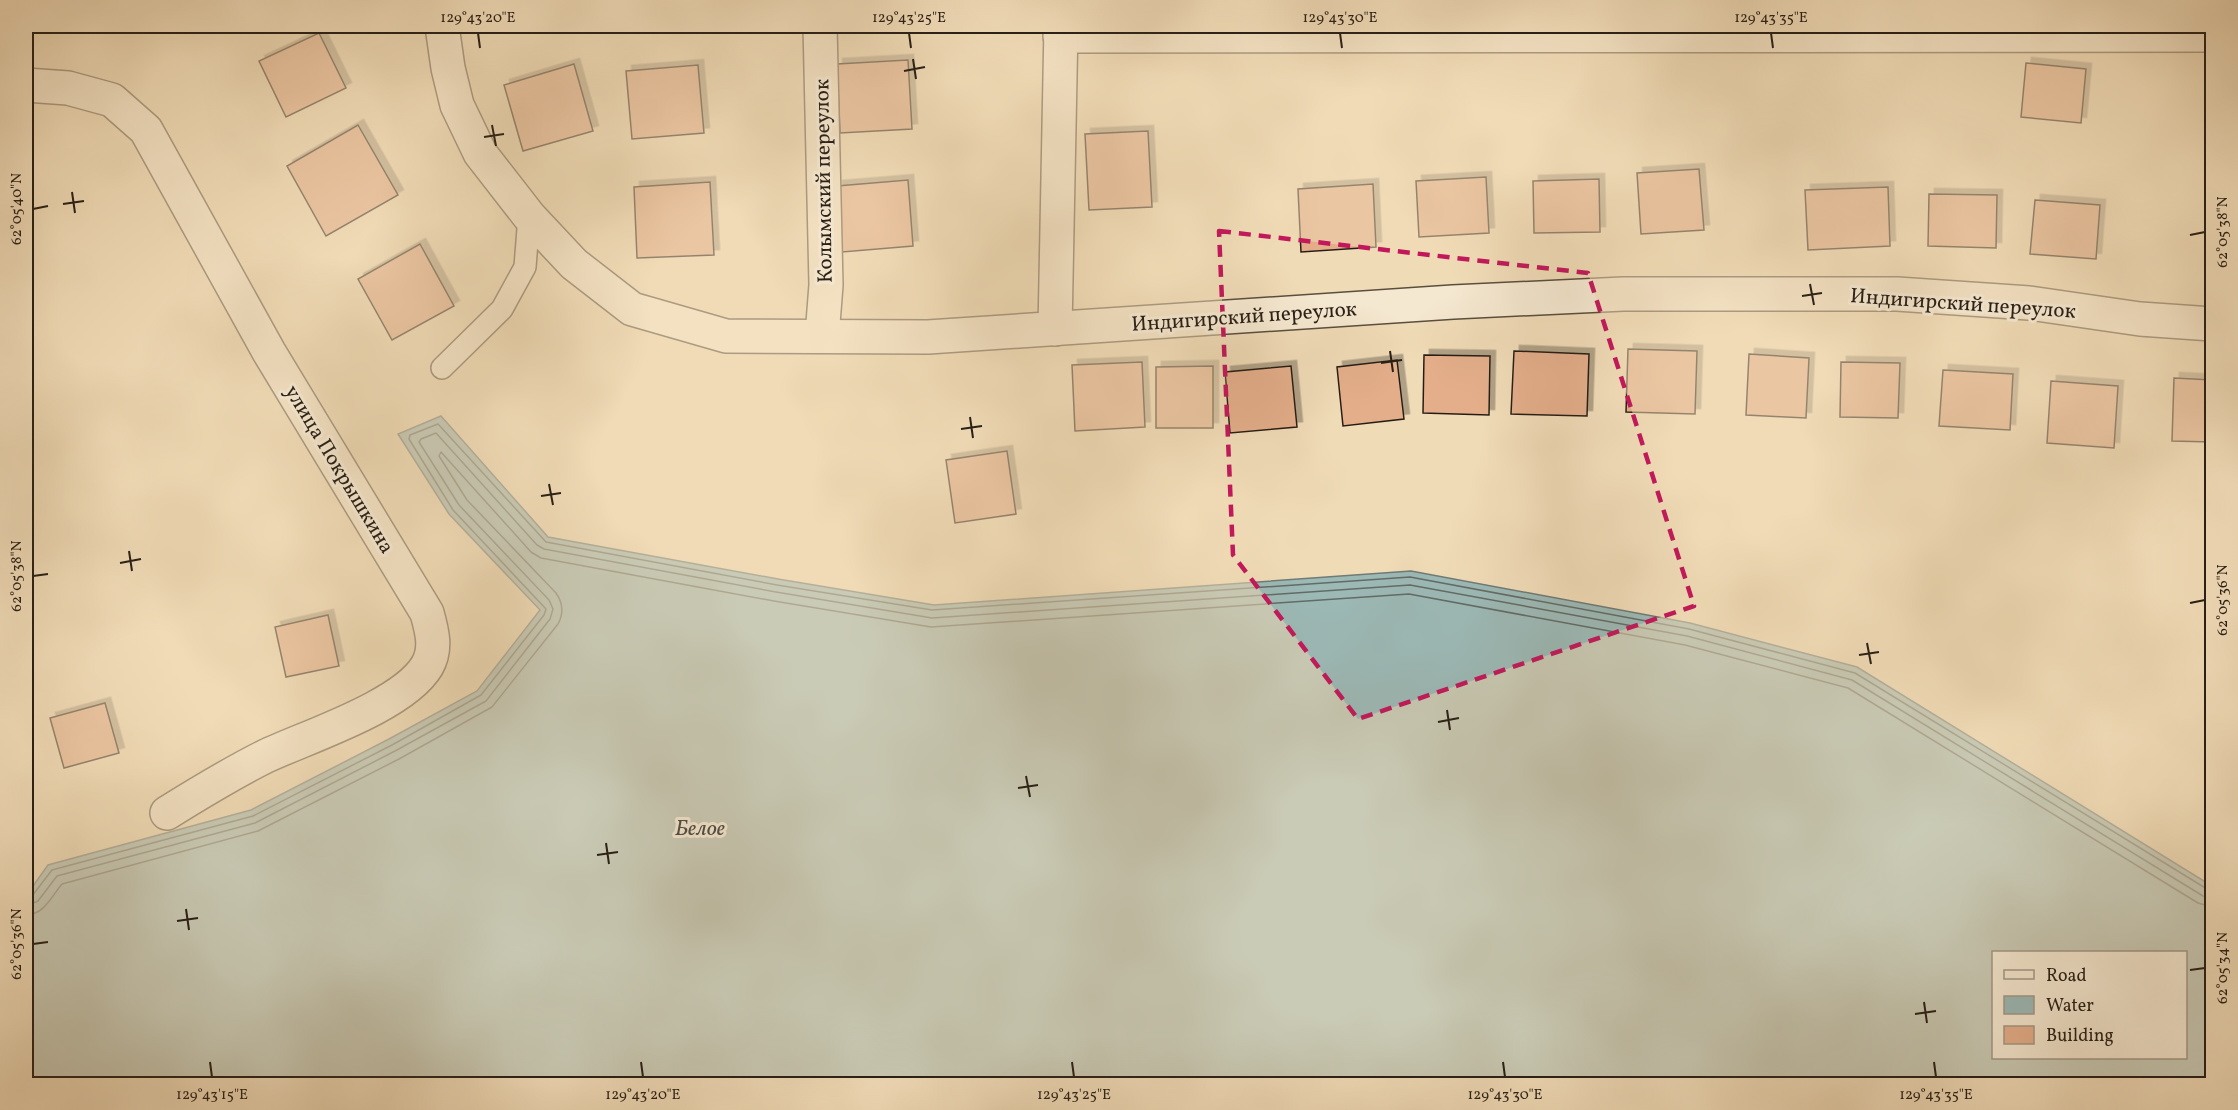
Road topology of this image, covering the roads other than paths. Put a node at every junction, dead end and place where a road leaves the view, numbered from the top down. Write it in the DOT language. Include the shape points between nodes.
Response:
graph roads {
  1 [pos="442,26"];
  2 [pos="820,26"];
  3 [pos="1060,31"];
  4 [pos="2212,35"];
  5 [pos="26,85"];
  6 [pos="529,216"];
  7 [pos="2212,324"];
  8 [pos="1055,329"];
  9 [pos="822,336"];
  10 [pos="442,368"];
  11 [pos="167,813"];
  1 -- 6 [label="street, Индигирский переулок" via="457,105 480,153"];
  2 -- 9 [label="street, Колымский переулок" via="826,285"];
  3 -- 4 [label="street"];
  3 -- 8 [label="street"];
  5 -- 11 [label="street, улица Покрышкина" via="68,88 112,100 146,130 269,352 427,613 435,638 428,665 411,685 386,703 265,757"];
  6 -- 9 [label="street, Индигирский переулок" via="574,264 632,309 726,336"];
  6 -- 10 [label="lane" via="525,267 502,309"];
  7 -- 8 [label="street, Индигирский переулок" via="2140,319 2029,303 1897,294 1623,294"];
  8 -- 9 [label="street, Индигирский переулок" via="928,337"];
}
